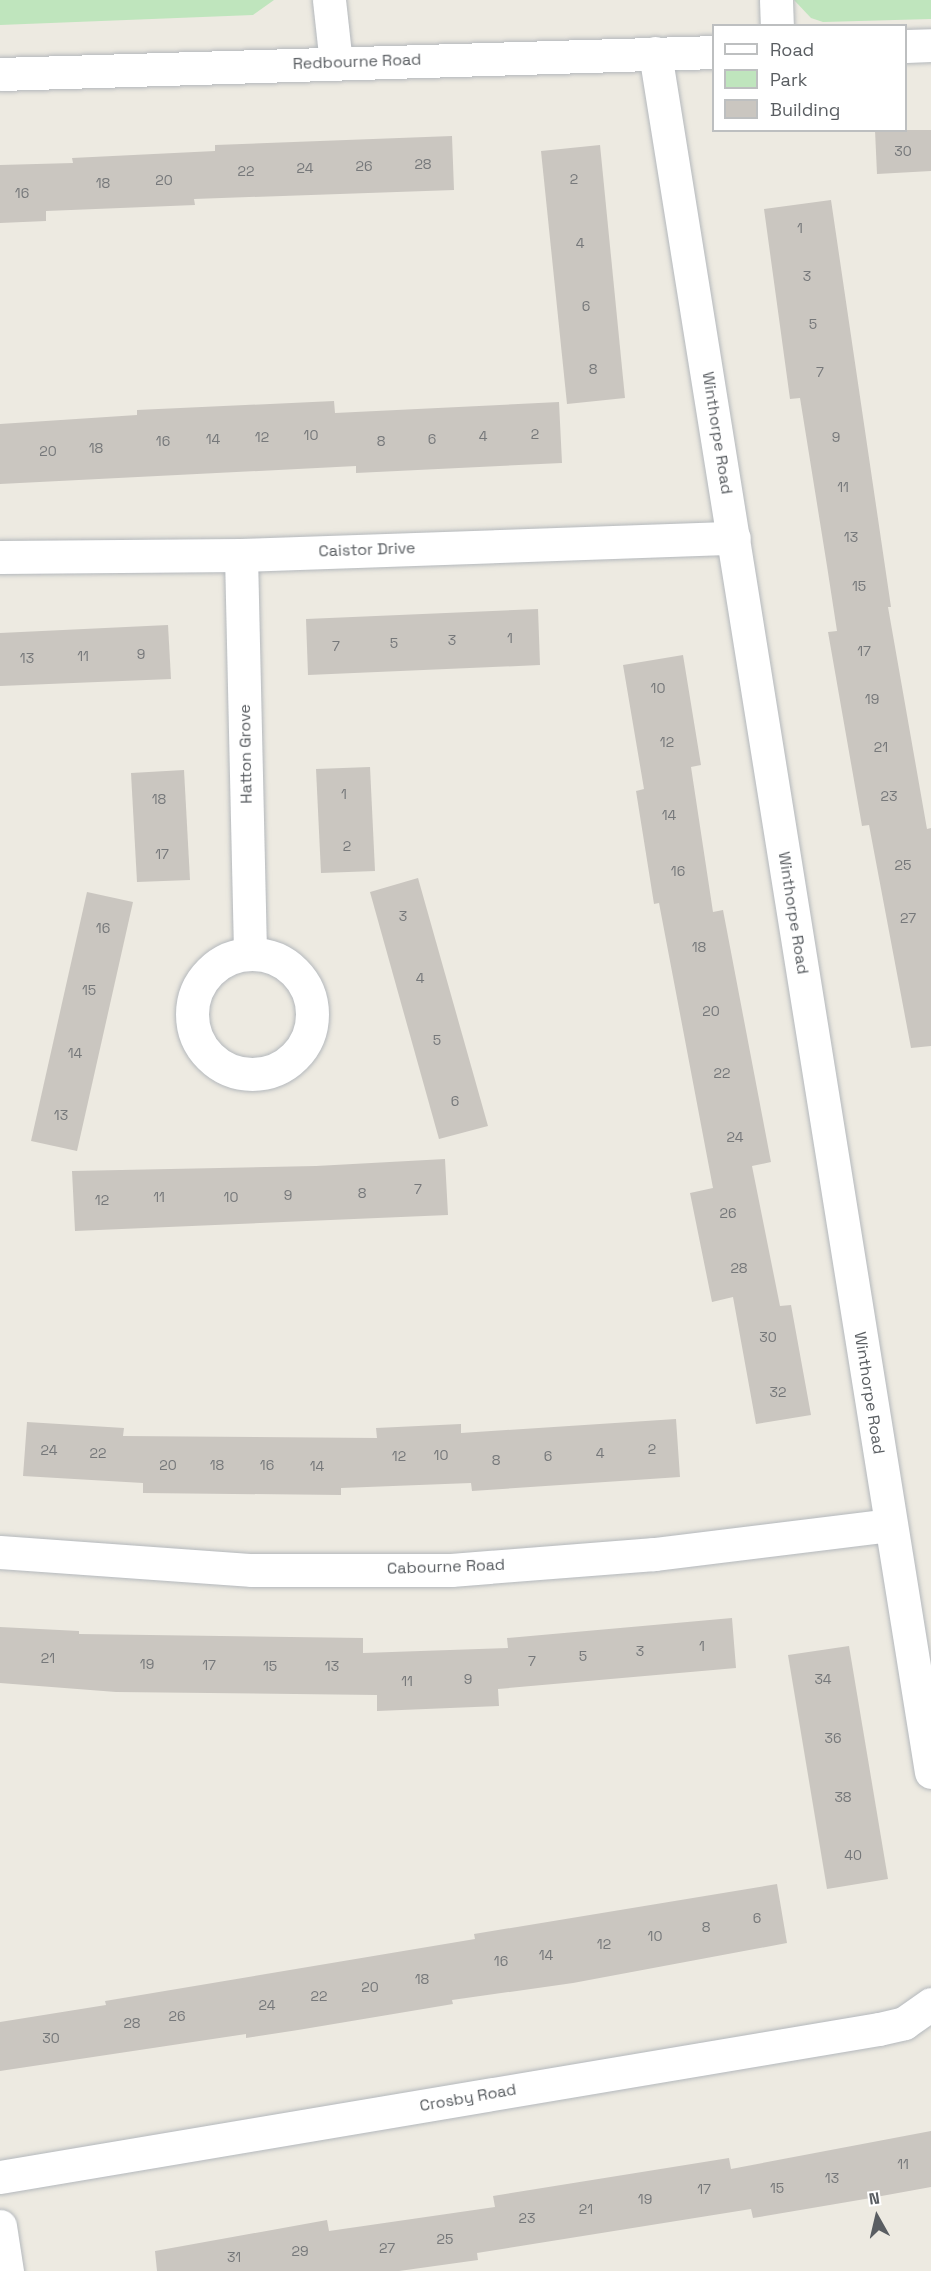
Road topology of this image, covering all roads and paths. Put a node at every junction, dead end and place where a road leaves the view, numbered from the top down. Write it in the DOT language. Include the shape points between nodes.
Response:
graph roads {
  1 [pos="329,0"];
  2 [pos="776,0"];
  3 [pos="777,24"];
  4 [pos="931,45"];
  5 [pos="907,46"];
  6 [pos="712,52"];
  7 [pos="655,53"];
  8 [pos="336,63"];
  9 [pos="0,74"];
  10 [pos="734,538"];
  11 [pos="242,555"];
  12 [pos="0,557"];
  13 [pos="250,954"];
  14 [pos="890,1525"];
  15 [pos="0,1552"];
  16 [pos="931,1772"];
  17 [pos="931,2004"];
  18 [pos="0,2177"];
  19 [pos="0,2226"];
  20 [pos="7,2271"];
  1 -- 8 [label="street"];
  2 -- 3 [label="street"];
  4 -- 5 [label="street"];
  6 -- 7 [label="street, Redbourne Road"];
  7 -- 8 [label="street, Redbourne Road"];
  7 -- 10 [label="street, Winthorpe Road"];
  8 -- 9 [label="street, Redbourne Road"];
  10 -- 11 [label="street, Caistor Drive"];
  10 -- 14 [label="street, Winthorpe Road"];
  11 -- 12 [label="street, Caistor Drive"];
  11 -- 13 [label="street, Hatton Grove"];
  14 -- 15 [label="street, Cabourne Road" via="654,1554 451,1570 252,1570"];
  14 -- 16 [label="street, Winthorpe Road"];
  17 -- 18 [label="street, Crosby Road" via="904,2022 879,2029"];
  19 -- 20 [label="street"];
}
